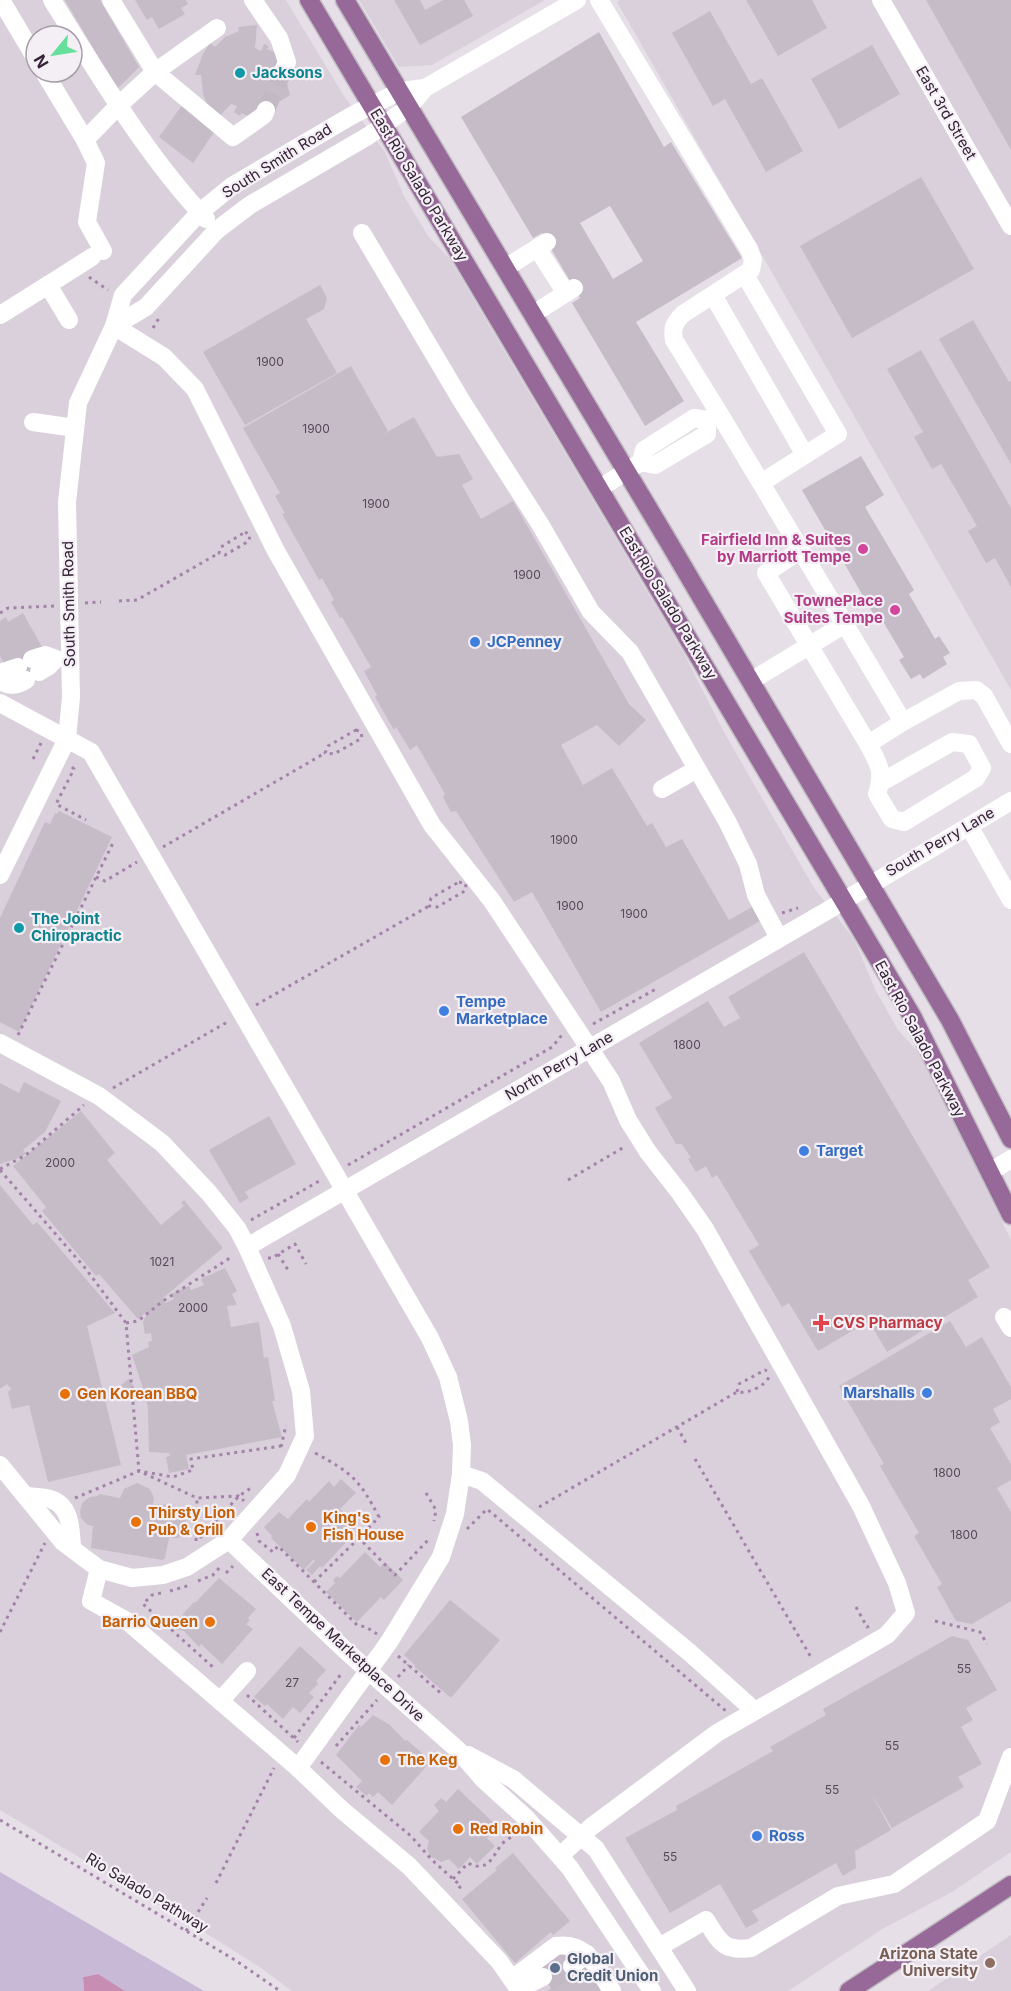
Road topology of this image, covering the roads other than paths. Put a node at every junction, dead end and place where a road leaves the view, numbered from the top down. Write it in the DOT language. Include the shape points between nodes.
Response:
graph roads {
  1 [pos="1,0"];
  2 [pos="52,0"];
  3 [pos="111,0"];
  4 [pos="253,0"];
  5 [pos="309,0"];
  6 [pos="345,0"];
  7 [pos="577,0"];
  8 [pos="599,0"];
  9 [pos="881,0"];
  10 [pos="217,28"];
  11 [pos="24,39"];
  12 [pos="283,71"];
  13 [pos="155,72"];
  14 [pos="51,84"];
  15 [pos="425,88"];
  16 [pos="400,91"];
  17 [pos="372,105"];
  18 [pos="118,106"];
  19 [pos="410,107"];
  20 [pos="266,110"];
  21 [pos="384,125"];
  22 [pos="85,141"];
  23 [pos="200,212"];
  24 [pos="1011,226"];
  25 [pos="217,230"];
  26 [pos="362,233"];
  27 [pos="505,268"];
  28 [pos="745,274"];
  29 [pos="48,285"];
  30 [pos="713,295"];
  31 [pos="533,314"];
  32 [pos="0,315"];
  33 [pos="69,320"];
  34 [pos="114,326"];
  35 [pos="713,417"];
  36 [pos="33,422"];
  37 [pos="75,428"];
  38 [pos="805,455"];
  39 [pos="634,467"];
  40 [pos="761,483"];
  41 [pos="600,488"];
  42 [pos="801,550"];
  43 [pos="844,624"];
  44 [pos="809,646"];
  45 [pos="63,659"];
  46 [pos="29,669"];
  47 [pos="0,673"];
  48 [pos="0,678"];
  49 [pos="751,681"];
  50 [pos="0,703"];
  51 [pos="903,722"];
  52 [pos="67,739"];
  53 [pos="868,744"];
  54 [pos="1011,744"];
  55 [pos="697,769"];
  56 [pos="880,783"];
  57 [pos="662,789"];
  58 [pos="1011,801"];
  59 [pos="969,826"];
  60 [pos="0,875"];
  61 [pos="870,884"];
  62 [pos="844,900"];
  63 [pos="1011,900"];
  64 [pos="779,938"];
  65 [pos="4,1037"];
  66 [pos="589,1049"];
  67 [pos="1011,1139"];
  68 [pos="1011,1159"];
  69 [pos="990,1172"];
  70 [pos="344,1191"];
  71 [pos="1011,1215"];
  72 [pos="241,1251"];
  73 [pos="0,1465"];
  74 [pos="461,1474"];
  75 [pos="229,1540"];
  76 [pos="99,1569"];
  77 [pos="368,1670"];
  78 [pos="247,1671"];
  79 [pos="220,1701"];
  80 [pos="755,1711"];
  81 [pos="458,1750"];
  82 [pos="1011,1757"];
  83 [pos="298,1768"];
  84 [pos="580,1836"];
  85 [pos="560,1856"];
  86 [pos="1011,1885"];
  87 [pos="659,1947"];
  88 [pos="543,1977"];
  89 [pos="518,1987"];
  90 [pos="612,1991"];
  91 [pos="652,1991"];
  92 [pos="687,1991"];
  93 [pos="849,1991"];
  1 -- 11 [label="street"];
  2 -- 18 [label="street"];
  3 -- 13 [label="street"];
  4 -- 12 [label="street" via="279,38 287,62"];
  5 -- 17 [label="main road, East Rio Salado Parkway"];
  6 -- 16 [label="main road, East Rio Salado Parkway"];
  7 -- 15 [label="street, South Smith Road"];
  8 -- 28 [label="street" via="749,249 753,260 751,270"];
  9 -- 24 [label="street, East 3rd Street"];
  10 -- 13 [label="street"];
  13 -- 18 [label="street"];
  13 -- 20 [label="street" via="232,137"];
  14 -- 22 [label="street"];
  15 -- 16 [label="street, South Smith Road"];
  15 -- 19 [label="street, South Smith Road"];
  16 -- 17 [label="street, South Smith Road"];
  16 -- 19 [label="main road, East Rio Salado Parkway"];
  17 -- 21 [label="main road, East Rio Salado Parkway"];
  17 -- 23 [label="street, South Smith Road" via="232,186"];
  18 -- 22 [label="street"];
  18 -- 23 [label="street"];
  19 -- 21 [label="street, South Smith Road"];
  19 -- 27 [label="main road, East Rio Salado Parkway"];
  21 -- 25 [label="street, South Smith Road" via="250,205"];
  21 -- 41 [label="main road, East Rio Salado Parkway"];
  22 -- 29 [label="street" via="96,164 87,222 92,257"];
  23 -- 25 [label="street"];
  23 -- 34 [label="street, South Smith Road" via="123,295"];
  25 -- 34 [label="street, South Smith Road" via="146,307"];
  26 -- 55 [label="street" via="591,612 630,652"];
  27 -- 31 [label="main road, East Rio Salado Parkway"];
  27 -- 31 [label="street" via="542,245 570,290"];
  28 -- 30 [label="street"];
  28 -- 38 [label="street" via="838,434"];
  29 -- 32 [label="street"];
  29 -- 33 [label="street"];
  30 -- 35 [label="street" via="682,314 673,331"];
  30 -- 38 [label="street"];
  31 -- 39 [label="main road, East Rio Salado Parkway"];
  34 -- 37 [label="street, South Smith Road" via="78,404"];
  34 -- 66 [label="street" via="164,357 195,389 276,551 432,825 492,901"];
  35 -- 39 [label="street" via="707,434 655,465"];
  35 -- 40 [label="street"];
  36 -- 37 [label="street"];
  37 -- 45 [label="street, South Smith Road" via="67,502"];
  38 -- 40 [label="street"];
  39 -- 41 [label="street"];
  39 -- 49 [label="main road, East Rio Salado Parkway"];
  40 -- 42 [label="street"];
  41 -- 62 [label="main road, East Rio Salado Parkway"];
  42 -- 43 [label="street"];
  42 -- 44 [label="street" via="766,573"];
  43 -- 44 [label="street"];
  43 -- 51 [label="street"];
  44 -- 49 [label="street"];
  44 -- 53 [label="street"];
  45 -- 46 [label="street"];
  45 -- 52 [label="street, South Smith Road" via="71,697"];
  46 -- 47 [label="street"];
  46 -- 48 [label="street" via="12,679"];
  49 -- 61 [label="main road, East Rio Salado Parkway"];
  50 -- 52 [label="street"];
  51 -- 53 [label="street"];
  51 -- 54 [label="street" via="959,691 976,690 984,696"];
  52 -- 60 [label="street, South Smith Road"];
  52 -- 70 [label="street" via="91,752"];
  53 -- 56 [label="street" via="881,767"];
  55 -- 57 [label="street"];
  55 -- 64 [label="street" via="748,864 756,895"];
  56 -- 56 [label="street" via="878,794 892,819 904,822 976,778 982,768 969,744 952,742"];
  58 -- 59 [label="street, South Perry Lane"];
  59 -- 61 [label="street, South Perry Lane"];
  59 -- 63 [label="street"];
  61 -- 62 [label="street, North Perry Lane"];
  61 -- 67 [label="main road, East Rio Salado Parkway" via="950,1020"];
  62 -- 64 [label="street, North Perry Lane"];
  62 -- 69 [label="main road, East Rio Salado Parkway" via="912,1016"];
  64 -- 66 [label="street, North Perry Lane"];
  65 -- 72 [label="street" via="99,1096 162,1143 237,1228"];
  66 -- 70 [label="street, North Perry Lane"];
  66 -- 80 [label="street" via="611,1081 648,1152 705,1229 840,1467 897,1583 906,1613 886,1635"];
  68 -- 69 [label="street"];
  69 -- 71 [label="main road, East Rio Salado Parkway"];
  70 -- 72 [label="street, North Perry Lane"];
  70 -- 74 [label="street" via="430,1338 448,1377 459,1420"];
  72 -- 75 [label="street" via="266,1287 289,1348 301,1391 306,1436 287,1475"];
  73 -- 76 [label="street" via="63,1542"];
  74 -- 77 [label="street" via="455,1514 441,1557"];
  74 -- 80 [label="street" via="482,1480"];
  75 -- 76 [label="street" via="187,1567 163,1575 132,1578"];
  75 -- 77 [label="street, East Tempe Marketplace Drive"];
  76 -- 79 [label="street" via="91,1600 127,1622"];
  77 -- 81 [label="street, East Tempe Marketplace Drive"];
  77 -- 83 [label="street"];
  78 -- 79 [label="street"];
  79 -- 83 [label="street"];
  80 -- 84 [label="street" via="717,1733"];
  81 -- 84 [label="street, East Tempe Marketplace Drive" via="513,1779"];
  81 -- 85 [label="street, East Tempe Marketplace Drive"];
  82 -- 87 [label="street" via="987,1821 894,1884 838,1896 751,1948 736,1950 720,1942 706,1920"];
  83 -- 89 [label="street" via="409,1866 499,1961"];
  84 -- 85 [label="street"];
  84 -- 87 [label="street, East Tempe Marketplace Drive" via="596,1849"];
  85 -- 91 [label="street, East Tempe Marketplace Drive"];
  86 -- 93 [label="main road"];
  87 -- 92 [label="street, East Tempe Marketplace Drive"];
  88 -- 89 [label="street"];
  89 -- 90 [label="street" via="556,1946 574,1955"];
}
